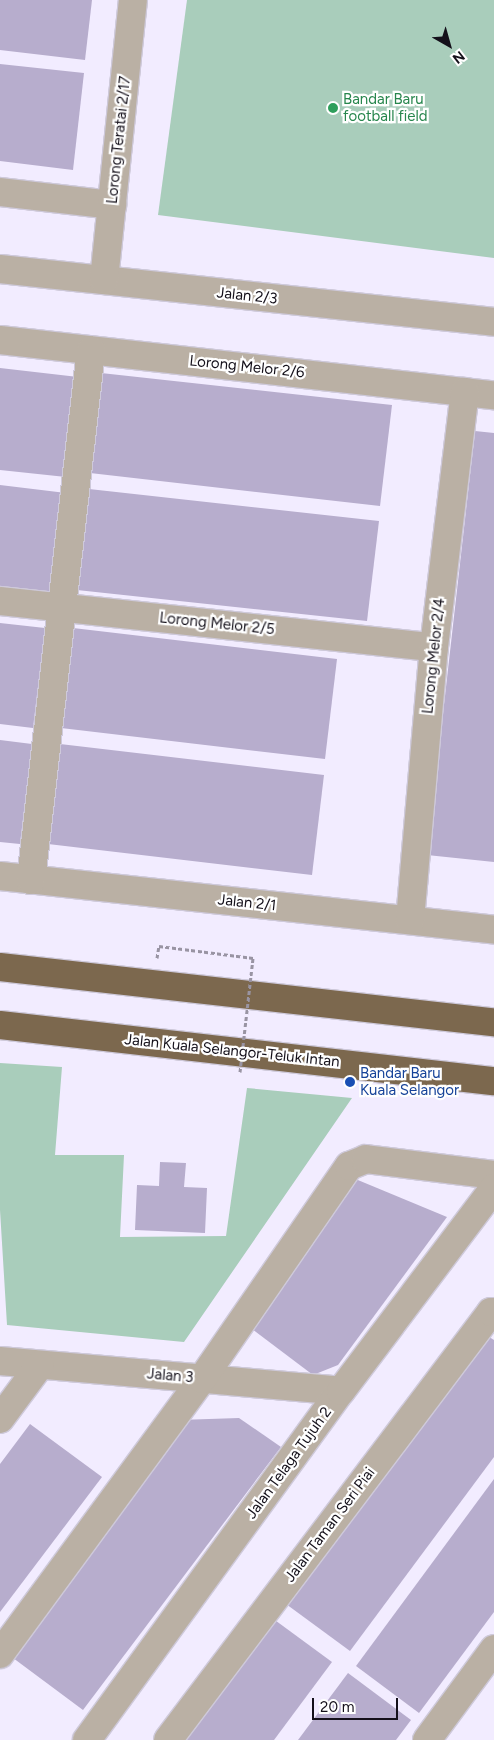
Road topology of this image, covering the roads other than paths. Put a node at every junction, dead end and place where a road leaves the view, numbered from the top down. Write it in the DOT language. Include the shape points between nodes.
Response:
graph roads {
  1 [pos="133,0"];
  2 [pos="0,192"];
  3 [pos="112,205"];
  4 [pos="0,269"];
  5 [pos="104,280"];
  6 [pos="494,322"];
  7 [pos="0,340"];
  8 [pos="91,350"];
  9 [pos="465,392"];
  10 [pos="494,395"];
  11 [pos="0,601"];
  12 [pos="62,608"];
  13 [pos="434,647"];
  14 [pos="0,876"];
  15 [pos="31,880"];
  16 [pos="410,920"];
  17 [pos="494,930"];
  18 [pos="0,967"];
  19 [pos="494,1022"];
  20 [pos="0,1024"];
  21 [pos="494,1080"];
  22 [pos="494,1175"];
  23 [pos="494,1188"];
  24 [pos="494,1312"];
  25 [pos="0,1361"];
  26 [pos="40,1365"];
  27 [pos="202,1379"];
  28 [pos="341,1391"];
  29 [pos="0,1419"];
  30 [pos="494,1650"];
  31 [pos="0,1654"];
  32 [pos="87,1740"];
  33 [pos="168,1740"];
  34 [pos="427,1740"];
  1 -- 3 [label="street, Lorong Teratai 2/17"];
  2 -- 3 [label="street"];
  3 -- 5 [label="street, Lorong Teratai 2/17"];
  4 -- 5 [label="street, Jalan 2/3"];
  5 -- 6 [label="street, Jalan 2/3"];
  7 -- 8 [label="street, Lorong Melor 2/6"];
  8 -- 9 [label="street, Lorong Melor 2/6"];
  8 -- 12 [label="street"];
  9 -- 10 [label="street, Lorong Melor 2/6"];
  9 -- 13 [label="street, Lorong Melor 2/4"];
  11 -- 12 [label="street, Lorong Melor 2/5"];
  12 -- 13 [label="street, Lorong Melor 2/5"];
  12 -- 15 [label="street"];
  13 -- 16 [label="street, Lorong Melor 2/4"];
  14 -- 15 [label="street, Jalan 2/1"];
  15 -- 16 [label="street, Jalan 2/1"];
  16 -- 17 [label="street, Jalan 2/1"];
  18 -- 19 [label="highway"];
  20 -- 21 [label="highway, Jalan Kuala Selangor-Teluk Intan"];
  22 -- 27 [label="street" via="366,1159 349,1166"];
  23 -- 28 [label="street, Jalan Telaga Tujuh 2"];
  24 -- 33 [label="street, Jalan Taman Seri Piai"];
  25 -- 26 [label="street, Jalan 3"];
  26 -- 27 [label="street, Jalan 3"];
  26 -- 29 [label="street"];
  27 -- 28 [label="street, Jalan 3"];
  27 -- 31 [label="street"];
  28 -- 32 [label="street, Jalan Telaga Tujuh 2"];
  30 -- 34 [label="street"];
}
